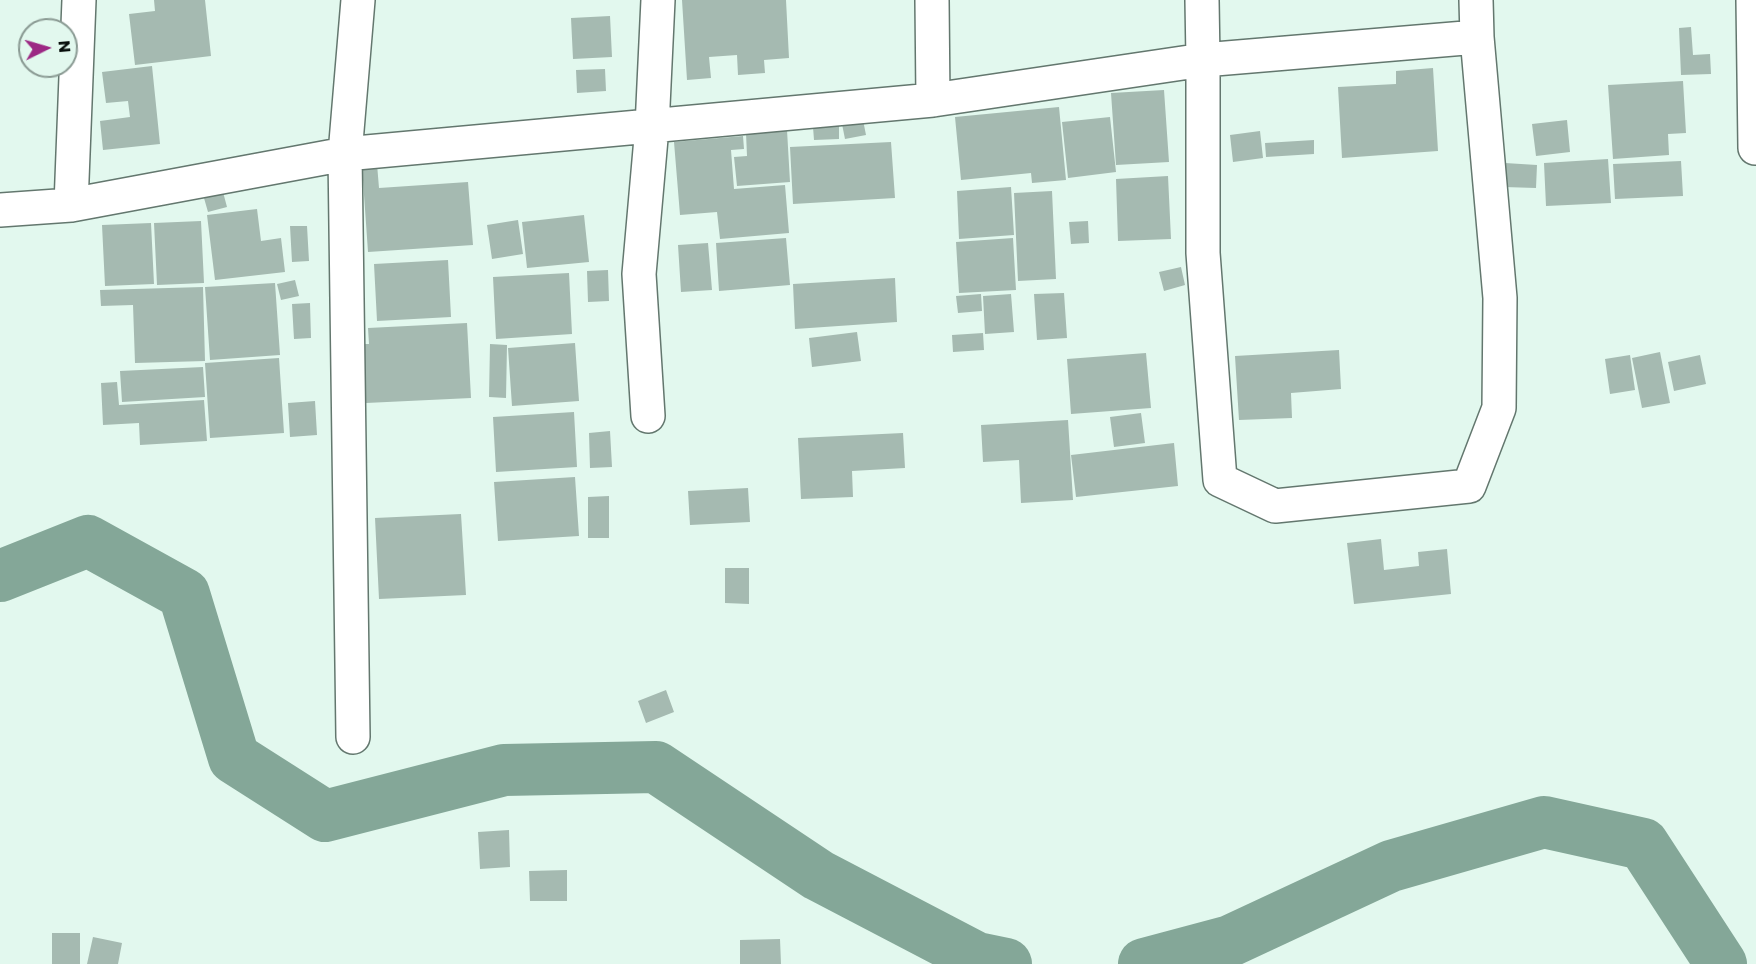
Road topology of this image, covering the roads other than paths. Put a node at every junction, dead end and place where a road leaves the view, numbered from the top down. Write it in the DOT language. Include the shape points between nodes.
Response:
graph roads {
  1 [pos="79,0"];
  2 [pos="358,0"];
  3 [pos="658,0"];
  4 [pos="932,0"];
  5 [pos="1202,0"];
  6 [pos="1476,0"];
  7 [pos="1753,0"];
  8 [pos="1477,37"];
  9 [pos="1203,60"];
  10 [pos="933,100"];
  11 [pos="652,127"];
  12 [pos="1755,148"];
  13 [pos="345,154"];
  14 [pos="71,205"];
  15 [pos="0,210"];
  16 [pos="648,416"];
  17 [pos="353,737"];
  1 -- 14 [label="street"];
  2 -- 13 [label="street"];
  3 -- 11 [label="street"];
  4 -- 10 [label="street"];
  5 -- 9 [label="street"];
  6 -- 8 [label="street"];
  7 -- 12 [label="street"];
  8 -- 9 [label="street"];
  8 -- 9 [label="street" via="1500,298 1499,408 1469,486 1275,506 1220,480 1203,254"];
  9 -- 10 [label="street"];
  10 -- 11 [label="street"];
  11 -- 13 [label="street"];
  11 -- 16 [label="street" via="639,274"];
  13 -- 14 [label="street"];
  13 -- 17 [label="street"];
  14 -- 15 [label="street"];
}
